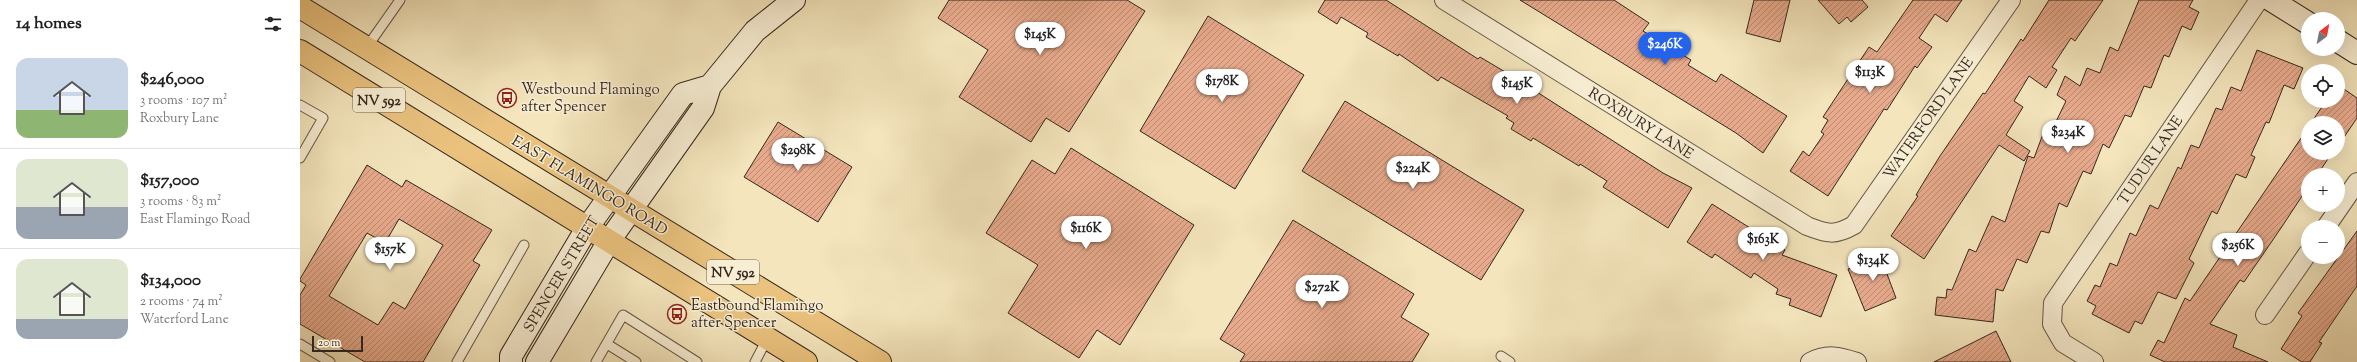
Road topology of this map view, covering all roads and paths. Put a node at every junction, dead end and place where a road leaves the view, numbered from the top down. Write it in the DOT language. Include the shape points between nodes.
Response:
graph roads {
  1 [pos="400,0"];
  2 [pos="794,0"];
  3 [pos="1444,0"];
  4 [pos="2011,0"];
  5 [pos="2259,0"];
  6 [pos="2271,0"];
  7 [pos="303,11"];
  8 [pos="2301,19"];
  9 [pos="2345,45"];
  10 [pos="366,47"];
  11 [pos="300,51"];
  12 [pos="2357,53"];
  13 [pos="710,86"];
  14 [pos="300,105"];
  15 [pos="300,158"];
  16 [pos="2357,182"];
  17 [pos="608,197"];
  18 [pos="631,210"];
  19 [pos="2331,220"];
  20 [pos="587,228"];
  21 [pos="1842,232"];
  22 [pos="609,242"];
  23 [pos="524,245"];
  24 [pos="2301,263"];
  25 [pos="2265,315"];
  26 [pos="767,338"];
  27 [pos="300,344"];
  28 [pos="607,344"];
  29 [pos="1501,356"];
  30 [pos="1816,359"];
  31 [pos="330,362"];
  32 [pos="457,362"];
  33 [pos="511,362"];
  34 [pos="537,362"];
  35 [pos="596,362"];
  36 [pos="636,362"];
  37 [pos="697,362"];
  38 [pos="755,362"];
  39 [pos="806,362"];
  40 [pos="880,362"];
  41 [pos="1510,362"];
  42 [pos="1857,362"];
  43 [pos="2094,362"];
  1 -- 10 [label="lane"];
  2 -- 13 [label="street, SPENCER STREET" via="755,30"];
  3 -- 21 [label="street, ROXBURY LANE" via="1808,226 1825,234"];
  4 -- 21 [label="street, WATERFORD LANE" via="1854,225"];
  5 -- 43 [label="street, TUDUR LANE" via="2053,303 2052,324 2063,342"];
  6 -- 8 [label="street"];
  7 -- 10 [label="main road, EAST FLAMINGO ROAD / NV 592"];
  9 -- 12 [label="street"];
  10 -- 17 [label="main road, EAST FLAMINGO ROAD / NV 592"];
  11 -- 20 [label="main road, NV 592"];
  13 -- 17 [label="street, SPENCER STREET" via="683,94"];
  13 -- 18 [label="street, SPENCER STREET" via="703,108"];
  14 -- 15 [label="lane" via="323,118"];
  16 -- 19 [label="street"];
  17 -- 18 [label="main road, EAST FLAMINGO ROAD / NV 592"];
  17 -- 20 [label="street, SPENCER STREET"];
  18 -- 22 [label="street, SPENCER STREET"];
  18 -- 40 [label="main road, EAST FLAMINGO ROAD / NV 592"];
  20 -- 22 [label="main road, NV 592"];
  20 -- 33 [label="street, SPENCER STREET" via="511,356"];
  22 -- 26 [label="main road, NV 592"];
  22 -- 34 [label="street, SPENCER STREET"];
  23 -- 32 [label="lane"];
  24 -- 25 [label="street"];
  26 -- 38 [label="lane"];
  26 -- 39 [label="main road, NV 592"];
  27 -- 31 [label="lane"];
  28 -- 35 [label="lane"];
  28 -- 36 [label="lane"];
  28 -- 37 [label="lane" via="623,315"];
  29 -- 41 [label="lane"];
  30 -- 42 [label="street" via="1839,356"];
}
